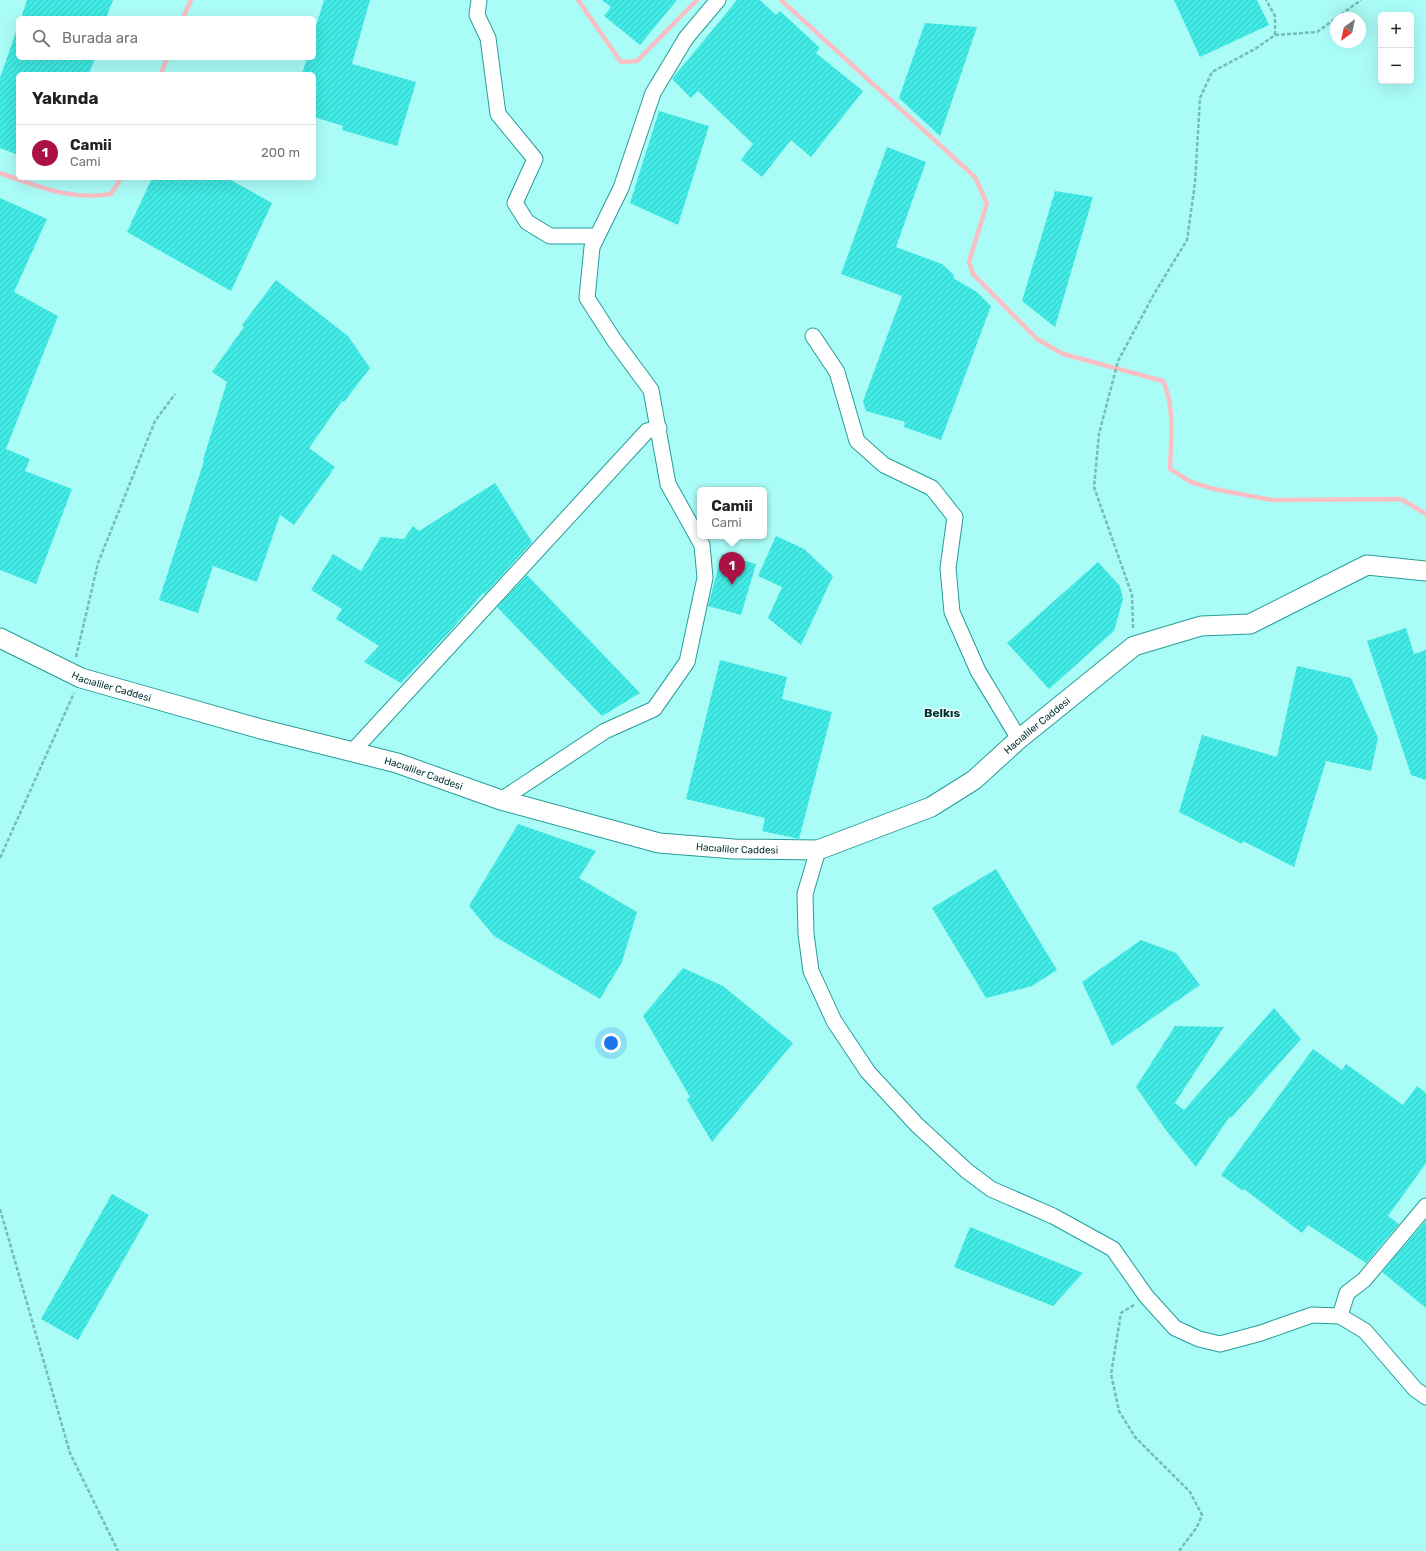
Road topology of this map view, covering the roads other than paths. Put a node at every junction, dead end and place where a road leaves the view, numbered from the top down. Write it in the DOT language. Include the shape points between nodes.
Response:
graph roads {
  1 [pos="479,0"];
  2 [pos="718,0"];
  3 [pos="597,236"];
  4 [pos="813,336"];
  5 [pos="659,428"];
  6 [pos="697,537"];
  7 [pos="698,539"];
  8 [pos="1426,571"];
  9 [pos="0,638"];
  10 [pos="1019,738"];
  11 [pos="352,752"];
  12 [pos="501,800"];
  13 [pos="818,850"];
  14 [pos="1426,1206"];
  15 [pos="1340,1316"];
  16 [pos="1426,1397"];
  1 -- 3 [label="street" via="477,15 488,38 498,114 535,159 515,203 527,222 550,236"];
  2 -- 3 [label="street" via="686,38 653,93 621,188"];
  3 -- 5 [label="street" via="592,247 587,298 651,390"];
  4 -- 10 [label="street" via="837,372 857,441 884,465 932,488 955,517 948,568 952,612 978,671"];
  5 -- 6 [label="street" via="668,484"];
  5 -- 11 [label="street" via="647,431"];
  7 -- 12 [label="street" via="702,546 705,578 687,662 654,709 605,731"];
  8 -- 10 [label="street, Hacıaliler Caddesi" via="1367,565 1250,624 1201,626 1134,646"];
  9 -- 11 [label="street, Hacıaliler Caddesi" via="77,675 261,729"];
  10 -- 13 [label="street, Hacıaliler Caddesi" via="974,780 931,807"];
  11 -- 12 [label="street, Hacıaliler Caddesi" via="397,763"];
  12 -- 13 [label="street, Hacıaliler Caddesi" via="659,843 734,849"];
  13 -- 15 [label="street" via="805,894 806,934 811,971 834,1021 868,1072 917,1125 967,1170 991,1189 1053,1216 1113,1250 1146,1296 1175,1328 1199,1339 1220,1344 1312,1315"];
  14 -- 15 [label="street" via="1364,1280 1347,1293"];
  15 -- 16 [label="street" via="1365,1331 1415,1389"];
}
